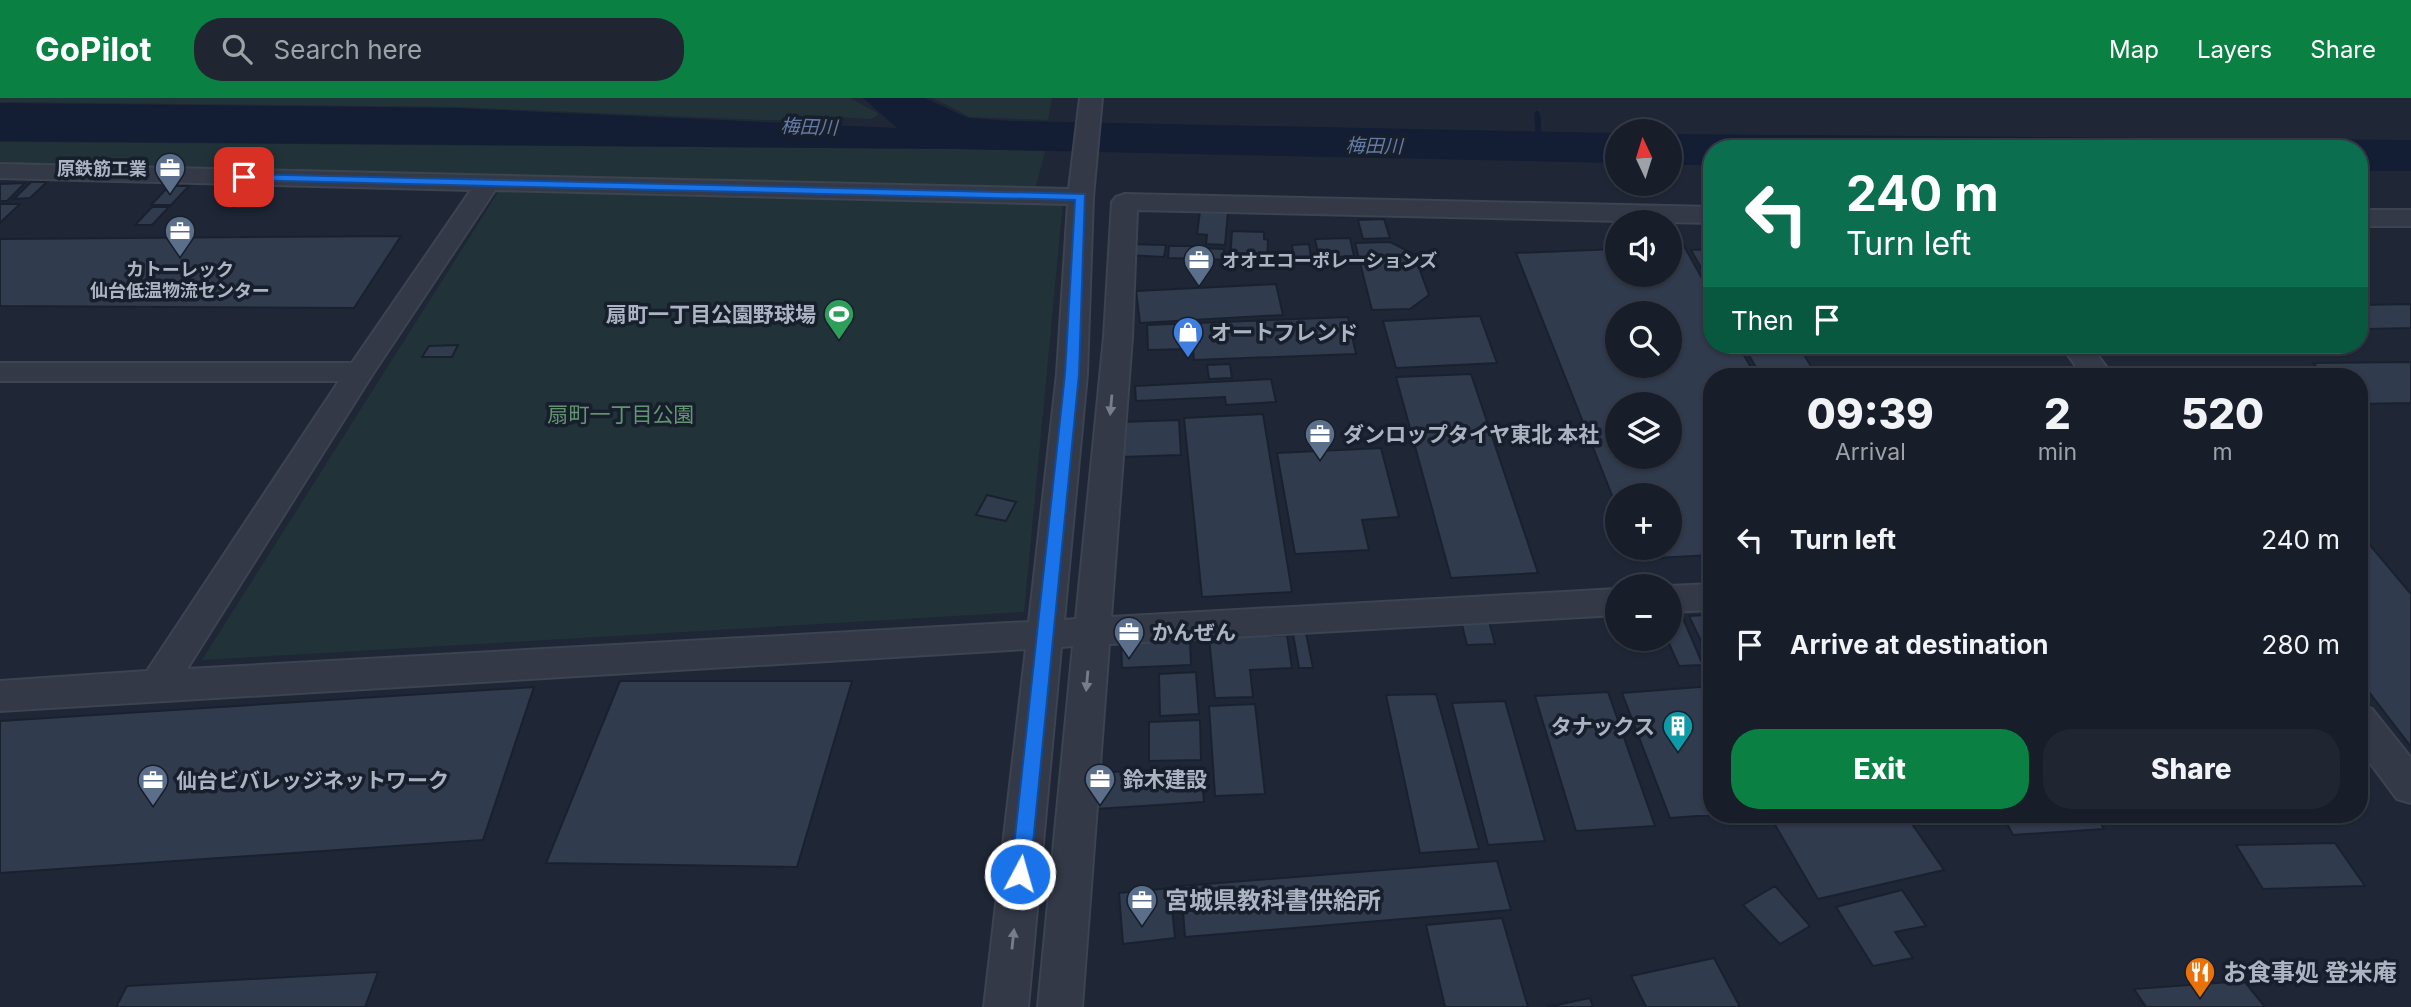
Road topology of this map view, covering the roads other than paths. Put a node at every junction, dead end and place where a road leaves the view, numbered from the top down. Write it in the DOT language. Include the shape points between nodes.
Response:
graph roads {
  1 [pos="1091,100"];
  2 [pos="0,171"];
  3 [pos="487,184"];
  4 [pos="1082,187"];
  5 [pos="1703,215"];
  6 [pos="2368,218"];
  7 [pos="2411,218"];
  8 [pos="1118,337"];
  9 [pos="1074,338"];
  10 [pos="0,372"];
  11 [pos="360,372"];
  12 [pos="1703,597"];
  13 [pos="1682,598"];
  14 [pos="1605,603"];
  15 [pos="1091,632"];
  16 [pos="1046,634"];
  17 [pos="157,685"];
  18 [pos="0,696"];
  19 [pos="2368,732"];
  20 [pos="2411,787"];
  21 [pos="1006,1007"];
  22 [pos="1060,1007"];
  1 -- 4 [label="street"];
  2 -- 3 [label="street"];
  3 -- 4 [label="street"];
  3 -- 11 [label="street"];
  4 -- 9 [label="street"];
  5 -- 8 [label="street" via="1125,202"];
  6 -- 7 [label="street"];
  8 -- 9 [label="street"];
  8 -- 15 [label="street, one-way"];
  9 -- 16 [label="street"];
  10 -- 11 [label="street"];
  11 -- 17 [label="street"];
  12 -- 13 [label="street"];
  14 -- 15 [label="street"];
  15 -- 16 [label="street"];
  15 -- 22 [label="street, one-way"];
  16 -- 17 [label="street"];
  21 -- 16 [label="street, one-way"];
  17 -- 18 [label="street"];
  19 -- 20 [label="street"];
}
